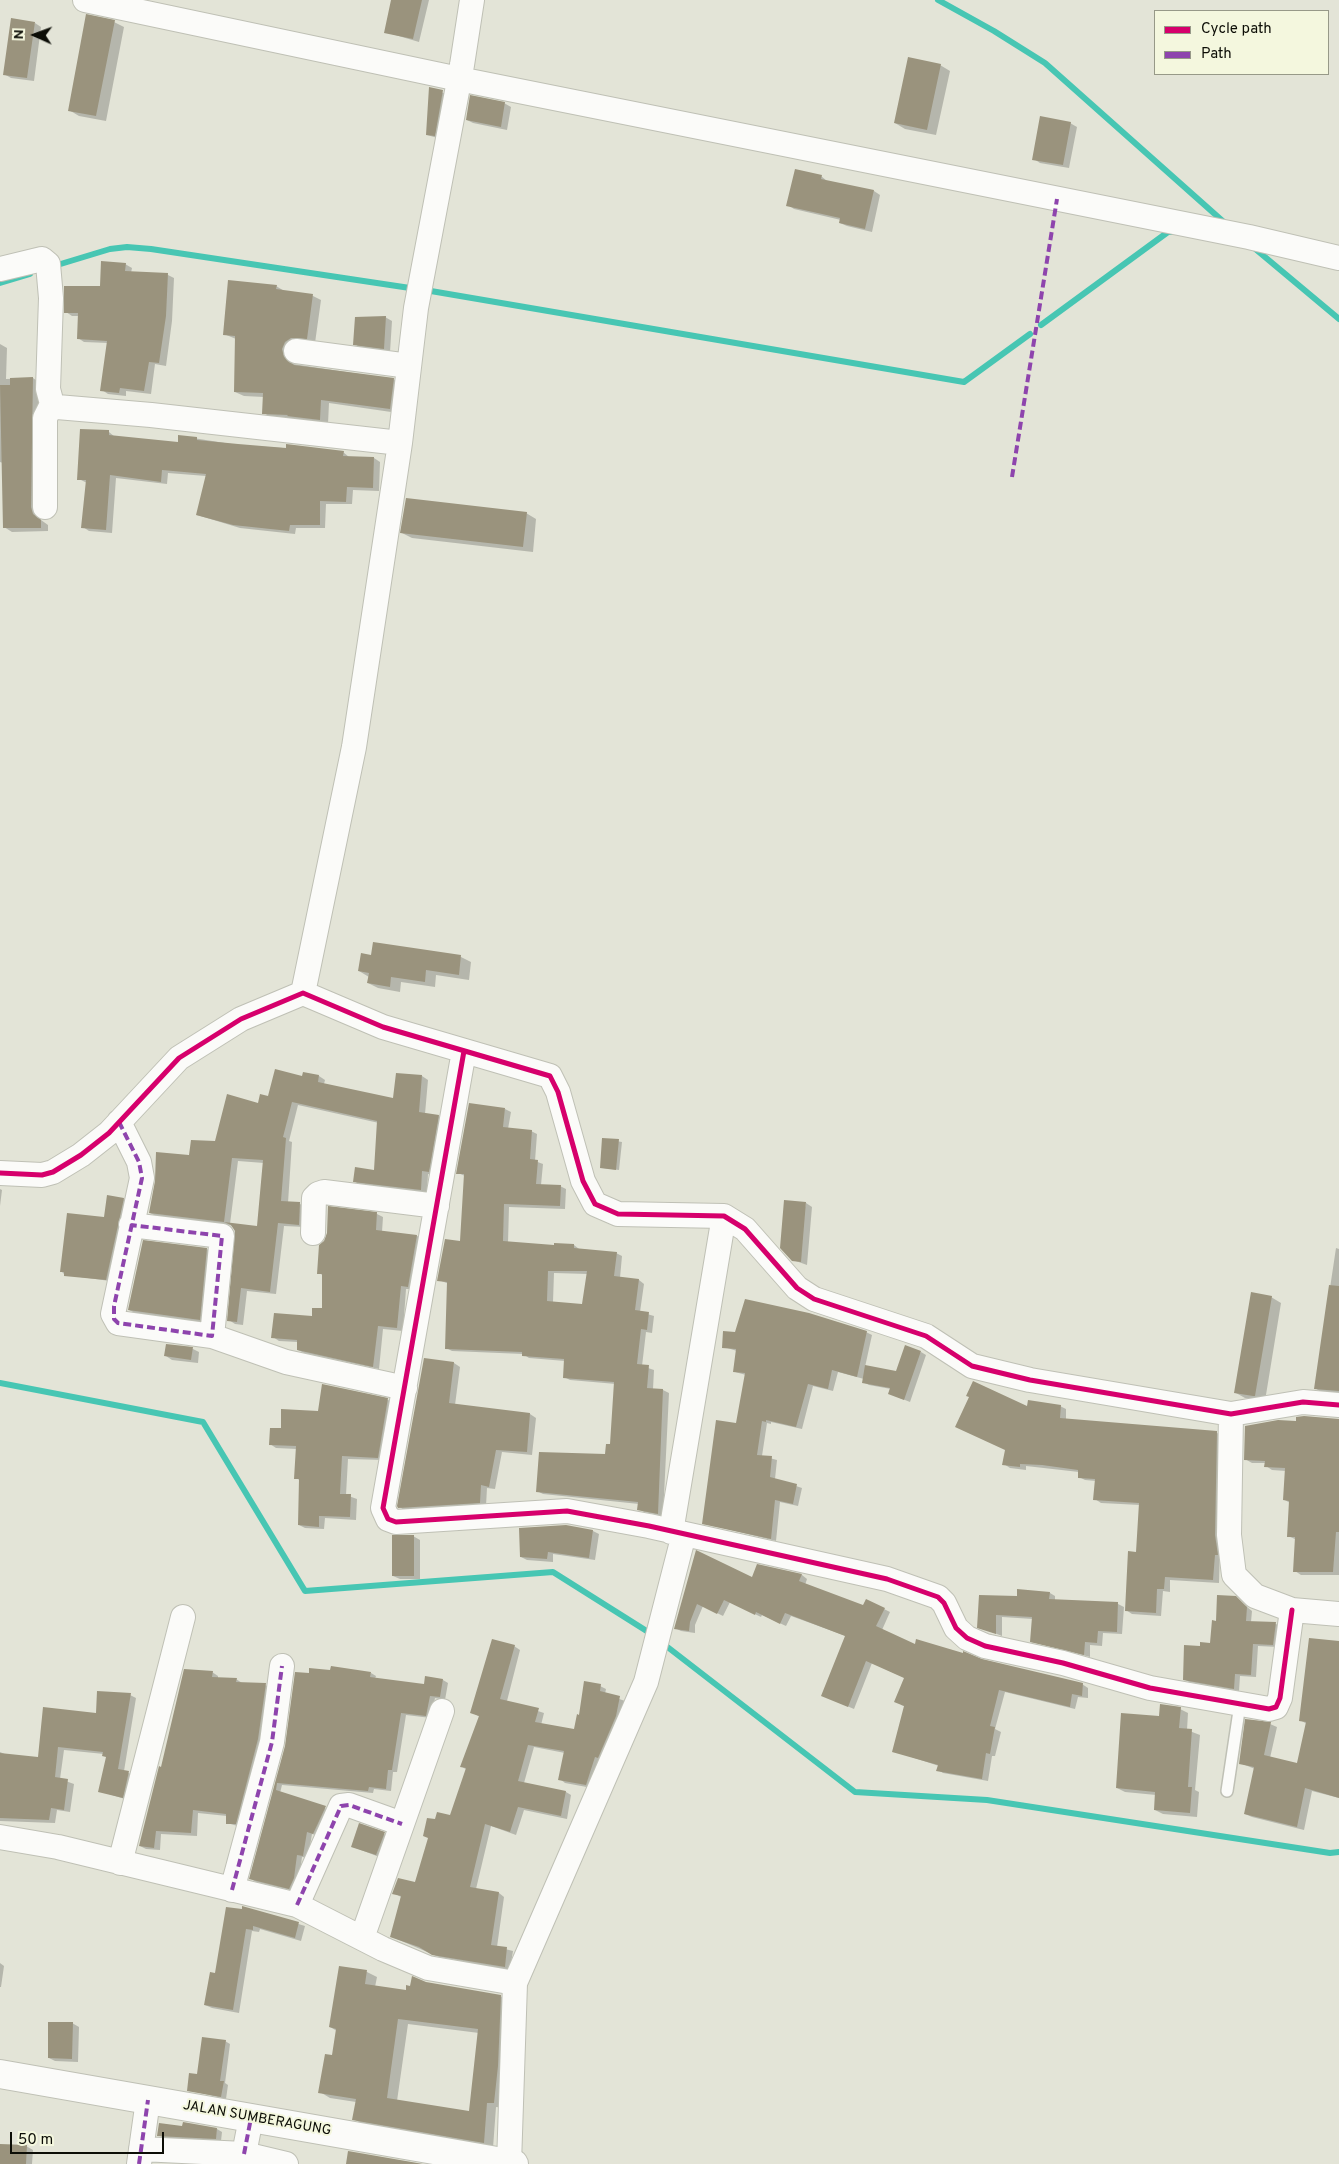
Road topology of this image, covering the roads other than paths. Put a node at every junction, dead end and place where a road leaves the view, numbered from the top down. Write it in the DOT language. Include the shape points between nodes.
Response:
graph roads {
  1 [pos="85,0"];
  2 [pos="472,0"];
  3 [pos="459,79"];
  4 [pos="1339,258"];
  5 [pos="0,269"];
  6 [pos="296,351"];
  7 [pos="409,366"];
  8 [pos="52,404"];
  9 [pos="400,443"];
  10 [pos="45,507"];
  11 [pos="302,993"];
  12 [pos="464,1051"];
  13 [pos="125,1134"];
  14 [pos="0,1173"];
  15 [pos="437,1206"];
  16 [pos="724,1216"];
  17 [pos="131,1225"];
  18 [pos="313,1233"];
  19 [pos="212,1336"];
  20 [pos="405,1388"];
  21 [pos="1339,1405"];
  22 [pos="1231,1414"];
  23 [pos="678,1533"];
  24 [pos="1292,1610"];
  25 [pos="1339,1614"];
  26 [pos="183,1617"];
  27 [pos="282,1666"];
  28 [pos="1240,1704"];
  29 [pos="442,1712"];
  30 [pos="1228,1791"];
  31 [pos="402,1824"];
  32 [pos="0,1837"];
  33 [pos="120,1863"];
  34 [pos="232,1890"];
  35 [pos="297,1905"];
  36 [pos="362,1938"];
  37 [pos="515,1983"];
  38 [pos="0,2074"];
  39 [pos="148,2106"];
  40 [pos="251,2118"];
  41 [pos="141,2151"];
  42 [pos="244,2154"];
  43 [pos="286,2164"];
  44 [pos="510,2164"];
  1 -- 3 [label="street"];
  2 -- 3 [label="street"];
  3 -- 4 [label="street" via="1249,237"];
  3 -- 7 [label="street" via="416,308"];
  5 -- 8 [label="street" via="42,259 48,264 51,298 48,389"];
  6 -- 7 [label="street"];
  7 -- 9 [label="street"];
  8 -- 9 [label="street" via="63,408 151,414"];
  8 -- 10 [label="street" via="45,418"];
  9 -- 11 [label="street" via="354,747"];
  11 -- 12 [label="street" via="383,1027"];
  11 -- 13 [label="street" via="241,1019 178,1058"];
  12 -- 15 [label="street"];
  12 -- 16 [label="street" via="550,1076 558,1092 583,1181 595,1204 618,1214"];
  13 -- 14 [label="street" via="96,1145 53,1172 33,1176"];
  13 -- 17 [label="street" via="139,1162 142,1178"];
  15 -- 18 [label="street" via="324,1192 314,1198"];
  15 -- 20 [label="street"];
  16 -- 22 [label="street" via="745,1230 797,1288 814,1299 926,1336 972,1366 1030,1380"];
  16 -- 23 [label="street"];
  17 -- 19 [label="street" via="222,1236"];
  17 -- 19 [label="street" via="114,1319 118,1323"];
  19 -- 20 [label="street" via="286,1362"];
  20 -- 23 [label="street" via="383,1508 388,1519 396,1522 567,1511"];
  21 -- 22 [label="street" via="1304,1402"];
  22 -- 24 [label="street" via="1229,1535 1234,1575 1255,1596"];
  23 -- 28 [label="street" via="887,1579 938,1597 947,1607 956,1628 967,1638 985,1646 1063,1663 1150,1688"];
  23 -- 37 [label="street" via="646,1682"];
  24 -- 25 [label="street"];
  24 -- 28 [label="street" via="1280,1698 1276,1706 1269,1709"];
  26 -- 33 [label="street"];
  27 -- 34 [label="street" via="272,1742"];
  28 -- 30 [label="lane"];
  29 -- 31 [label="street"];
  31 -- 35 [label="street" via="349,1805 341,1806"];
  31 -- 36 [label="street"];
  32 -- 33 [label="street" via="58,1847"];
  33 -- 34 [label="street"];
  34 -- 35 [label="street"];
  35 -- 36 [label="street"];
  36 -- 37 [label="street" via="428,1968"];
  37 -- 44 [label="street"];
  38 -- 39 [label="street, JALAN SUMBERAGUNG"];
  39 -- 40 [label="street, JALAN SUMBERAGUNG"];
  39 -- 41 [label="street"];
  40 -- 42 [label="street"];
  40 -- 44 [label="street, JALAN SUMBERAGUNG"];
  41 -- 42 [label="street"];
  42 -- 43 [label="street"];
}
